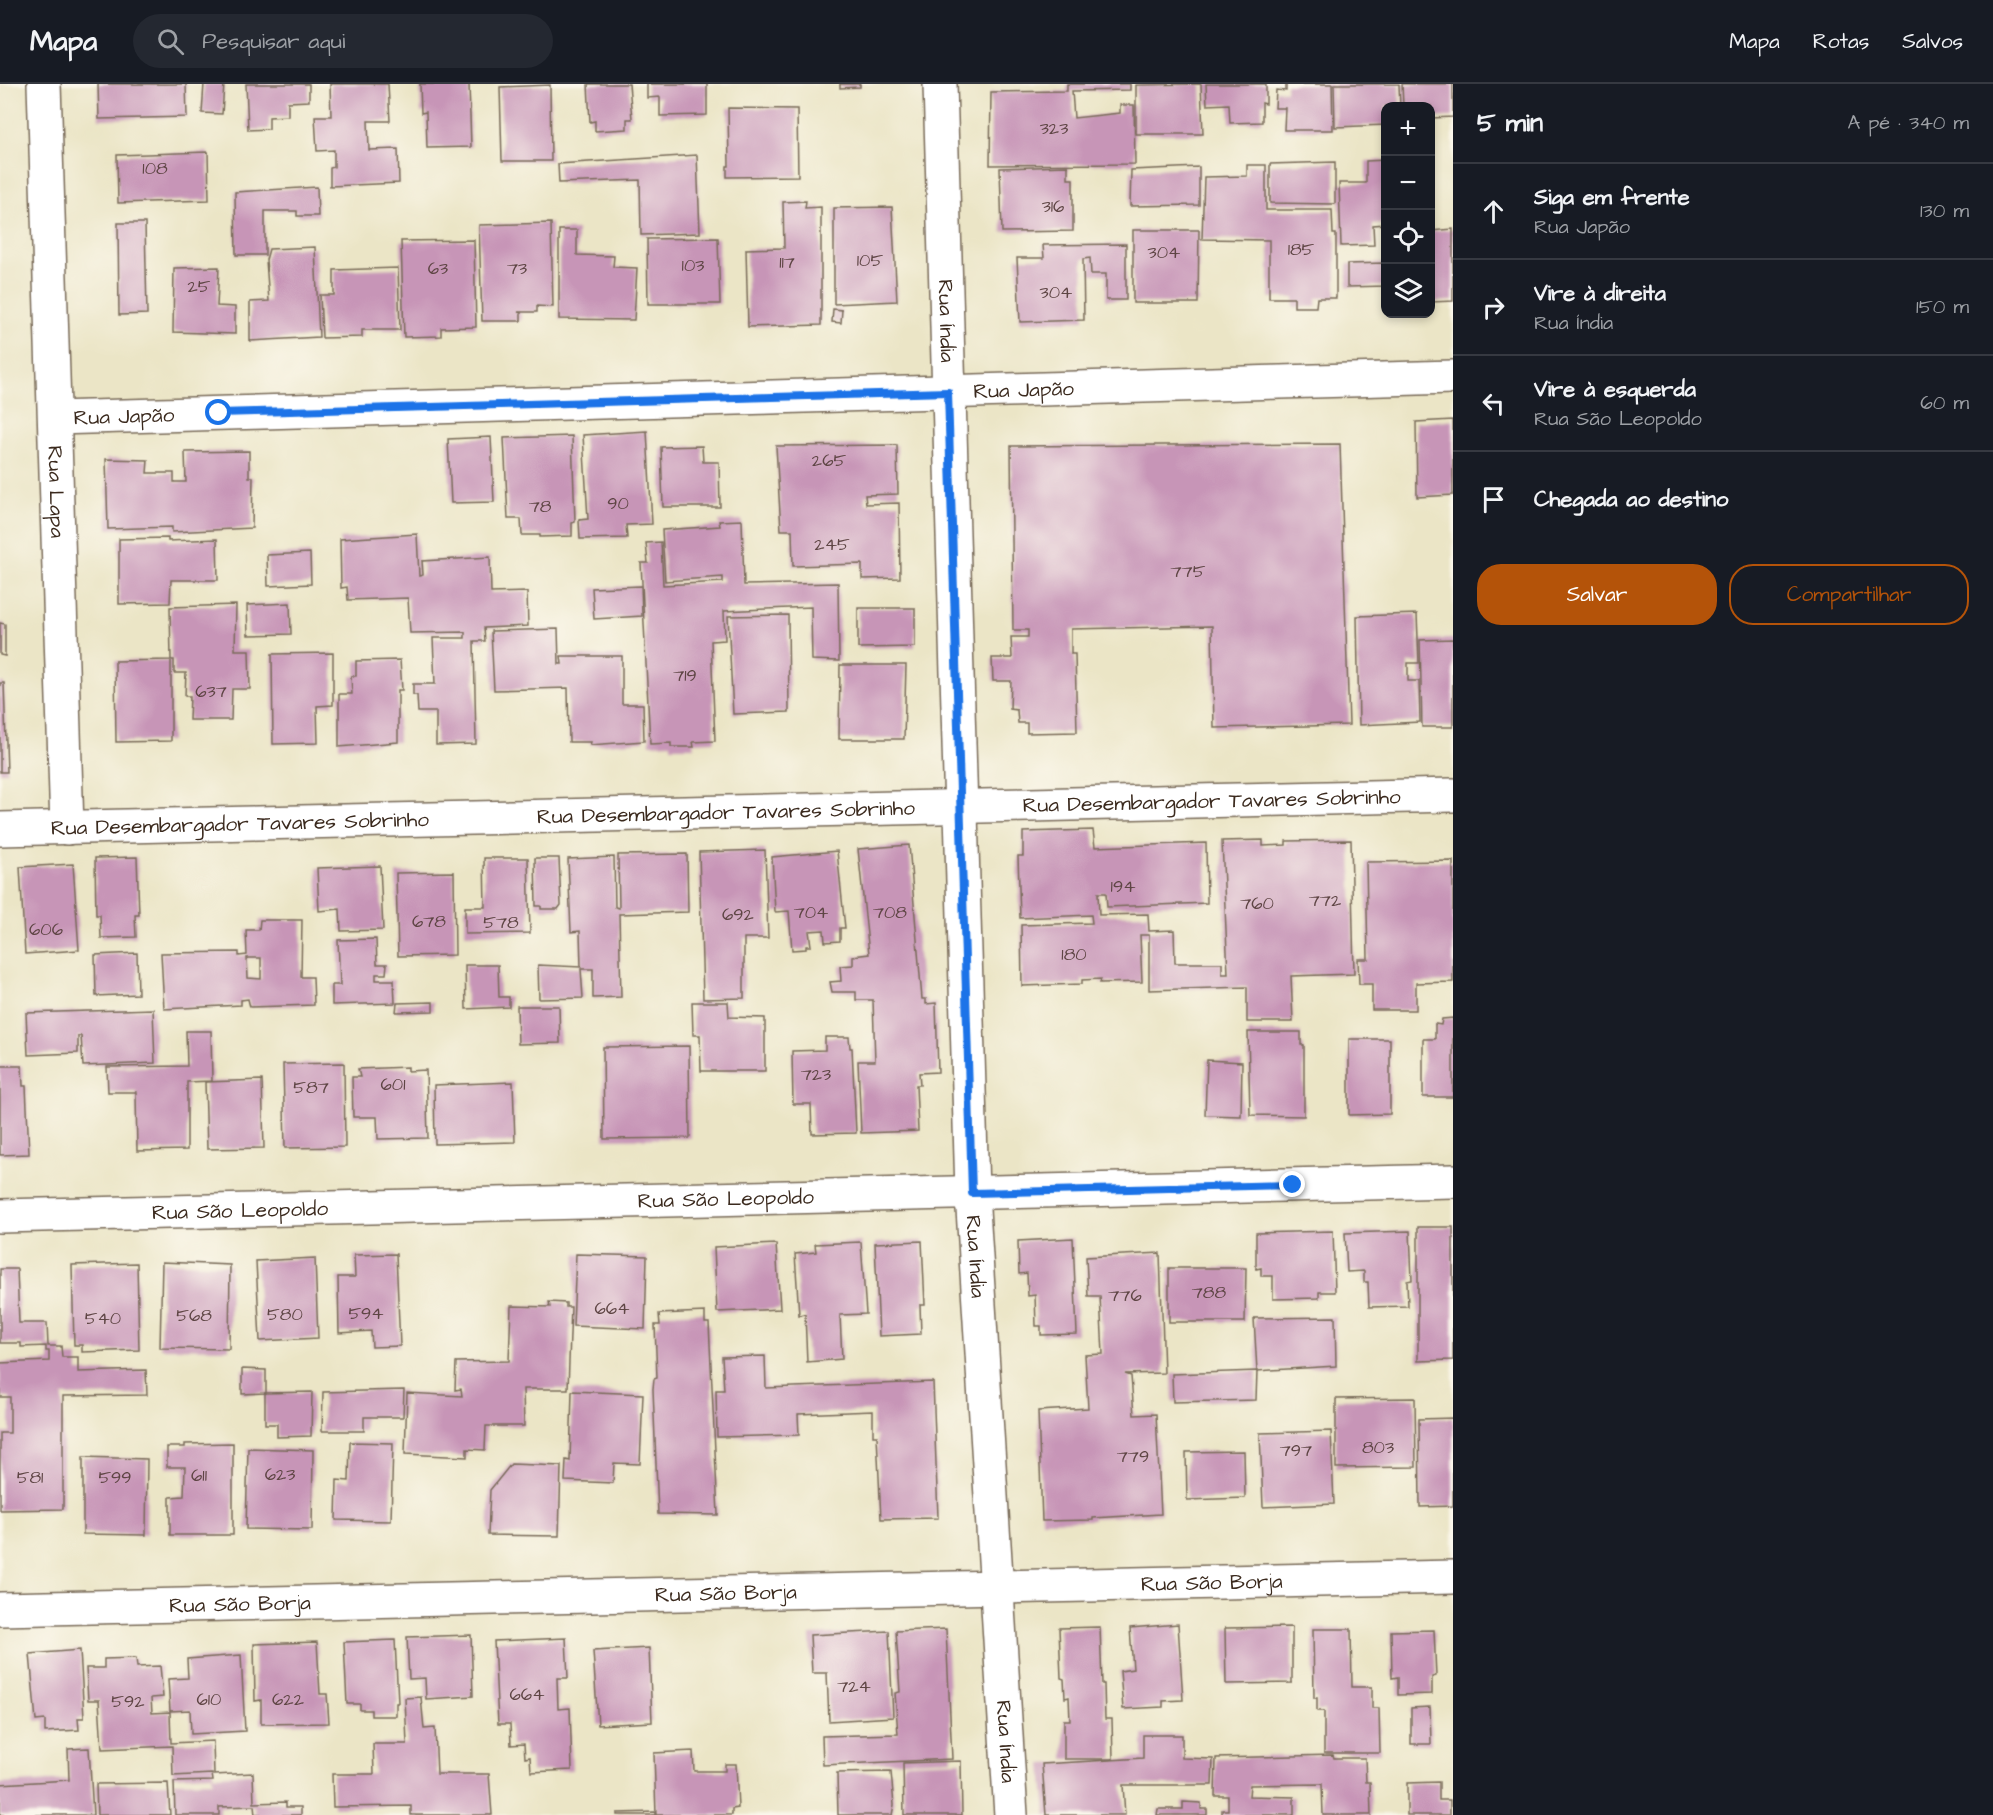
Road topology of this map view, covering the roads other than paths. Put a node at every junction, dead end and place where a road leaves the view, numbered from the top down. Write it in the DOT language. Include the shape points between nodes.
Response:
graph roads {
  1 [pos="44,84"];
  2 [pos="940,84"];
  3 [pos="1453,377"];
  4 [pos="948,392"];
  5 [pos="55,418"];
  6 [pos="1453,795"];
  7 [pos="960,806"];
  8 [pos="67,828"];
  9 [pos="0,829"];
  10 [pos="1453,1181"];
  11 [pos="972,1193"];
  12 [pos="0,1216"];
  13 [pos="1453,1577"];
  14 [pos="997,1587"];
  15 [pos="0,1609"];
  16 [pos="1011,1815"];
  1 -- 5 [label="street, Rua Lapa"];
  2 -- 4 [label="street, Rua Índia"];
  3 -- 4 [label="street, Rua Japão"];
  4 -- 5 [label="street, Rua Japão"];
  4 -- 7 [label="street, Rua Índia"];
  5 -- 8 [label="street, Rua Lapa"];
  6 -- 7 [label="street, Rua Desembargador Tavares Sobrinho"];
  7 -- 8 [label="street, Rua Desembargador Tavares Sobrinho"];
  7 -- 11 [label="street, Rua Índia"];
  8 -- 9 [label="street, Rua Desembargador Tavares Sobrinho"];
  10 -- 11 [label="street, Rua São Leopoldo"];
  11 -- 12 [label="street, Rua São Leopoldo"];
  11 -- 14 [label="street, Rua Índia"];
  13 -- 14 [label="street, Rua São Borja"];
  14 -- 15 [label="street, Rua São Borja"];
  14 -- 16 [label="street, Rua Índia"];
}
